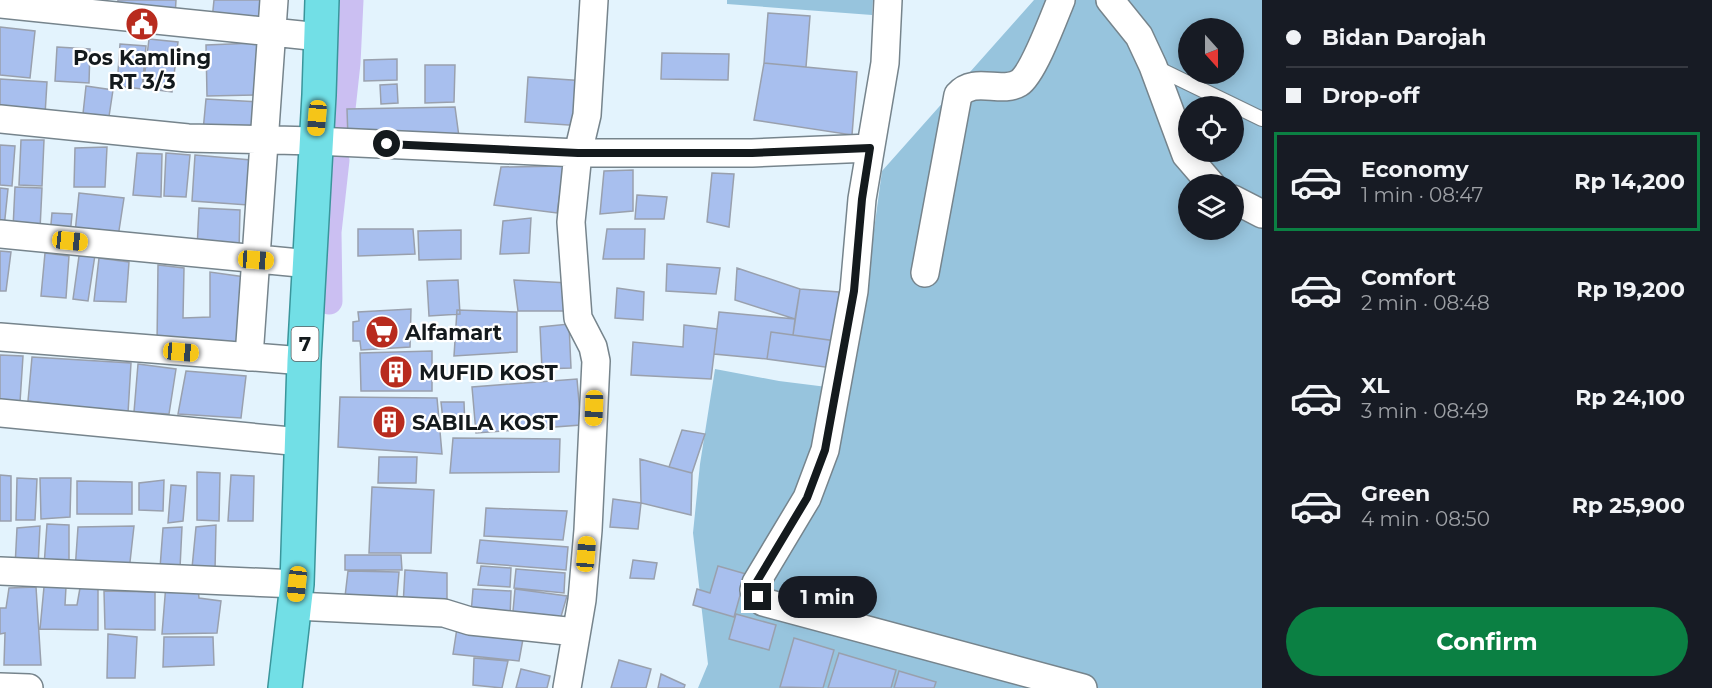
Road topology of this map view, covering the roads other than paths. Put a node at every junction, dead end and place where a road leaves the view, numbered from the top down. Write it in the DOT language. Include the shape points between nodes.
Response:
graph roads {
  1 [pos="274,0"];
  2 [pos="322,0"];
  3 [pos="594,0"];
  4 [pos="888,0"];
  5 [pos="1061,0"];
  6 [pos="1110,0"];
  7 [pos="0,4"];
  8 [pos="272,33"];
  9 [pos="320,37"];
  10 [pos="1153,66"];
  11 [pos="0,119"];
  12 [pos="1262,119"];
  13 [pos="264,141"];
  14 [pos="315,141"];
  15 [pos="870,148"];
  16 [pos="578,153"];
  17 [pos="1202,174"];
  18 [pos="1244,205"];
  19 [pos="1262,214"];
  20 [pos="0,234"];
  21 [pos="256,260"];
  22 [pos="310,264"];
  23 [pos="925,273"];
  24 [pos="0,337"];
  25 [pos="249,357"];
  26 [pos="304,361"];
  27 [pos="0,413"];
  28 [pos="301,442"];
  29 [pos="0,571"];
  30 [pos="296,595"];
  31 [pos="576,632"];
  32 [pos="0,687"];
  33 [pos="29,688"];
  34 [pos="285,688"];
  35 [pos="567,688"];
  36 [pos="1083,688"];
  1 -- 8 [label="street"];
  2 -- 9 [label="highway, 7"];
  3 -- 16 [label="street" via="587,115"];
  4 -- 15 [label="street" via="885,63"];
  5 -- 23 [label="street" via="1029,73 1019,83 973,86 958,95"];
  6 -- 10 [label="street" via="1139,36"];
  7 -- 8 [label="street"];
  8 -- 9 [label="street"];
  8 -- 13 [label="street"];
  9 -- 14 [label="highway, 7"];
  10 -- 12 [label="lane"];
  10 -- 17 [label="street" via="1186,155"];
  11 -- 13 [label="street" via="188,138"];
  13 -- 14 [label="street"];
  13 -- 21 [label="street"];
  14 -- 16 [label="street"];
  14 -- 22 [label="highway, 7"];
  15 -- 16 [label="street"];
  15 -- 36 [label="street" via="854,291 825,450 807,498 754,590 763,602"];
  16 -- 31 [label="street" via="571,222 576,304 596,361 588,530"];
  18 -- 19 [label="street"];
  20 -- 21 [label="street"];
  21 -- 22 [label="street"];
  21 -- 25 [label="street"];
  22 -- 26 [label="highway, 7"];
  24 -- 25 [label="street"];
  25 -- 26 [label="street"];
  26 -- 28 [label="highway, 7"];
  27 -- 28 [label="street"];
  28 -- 30 [label="highway, 7"];
  29 -- 30 [label="street"];
  30 -- 31 [label="street"];
  30 -- 34 [label="highway, 7"];
  31 -- 35 [label="street"];
  32 -- 33 [label="street"];
}
